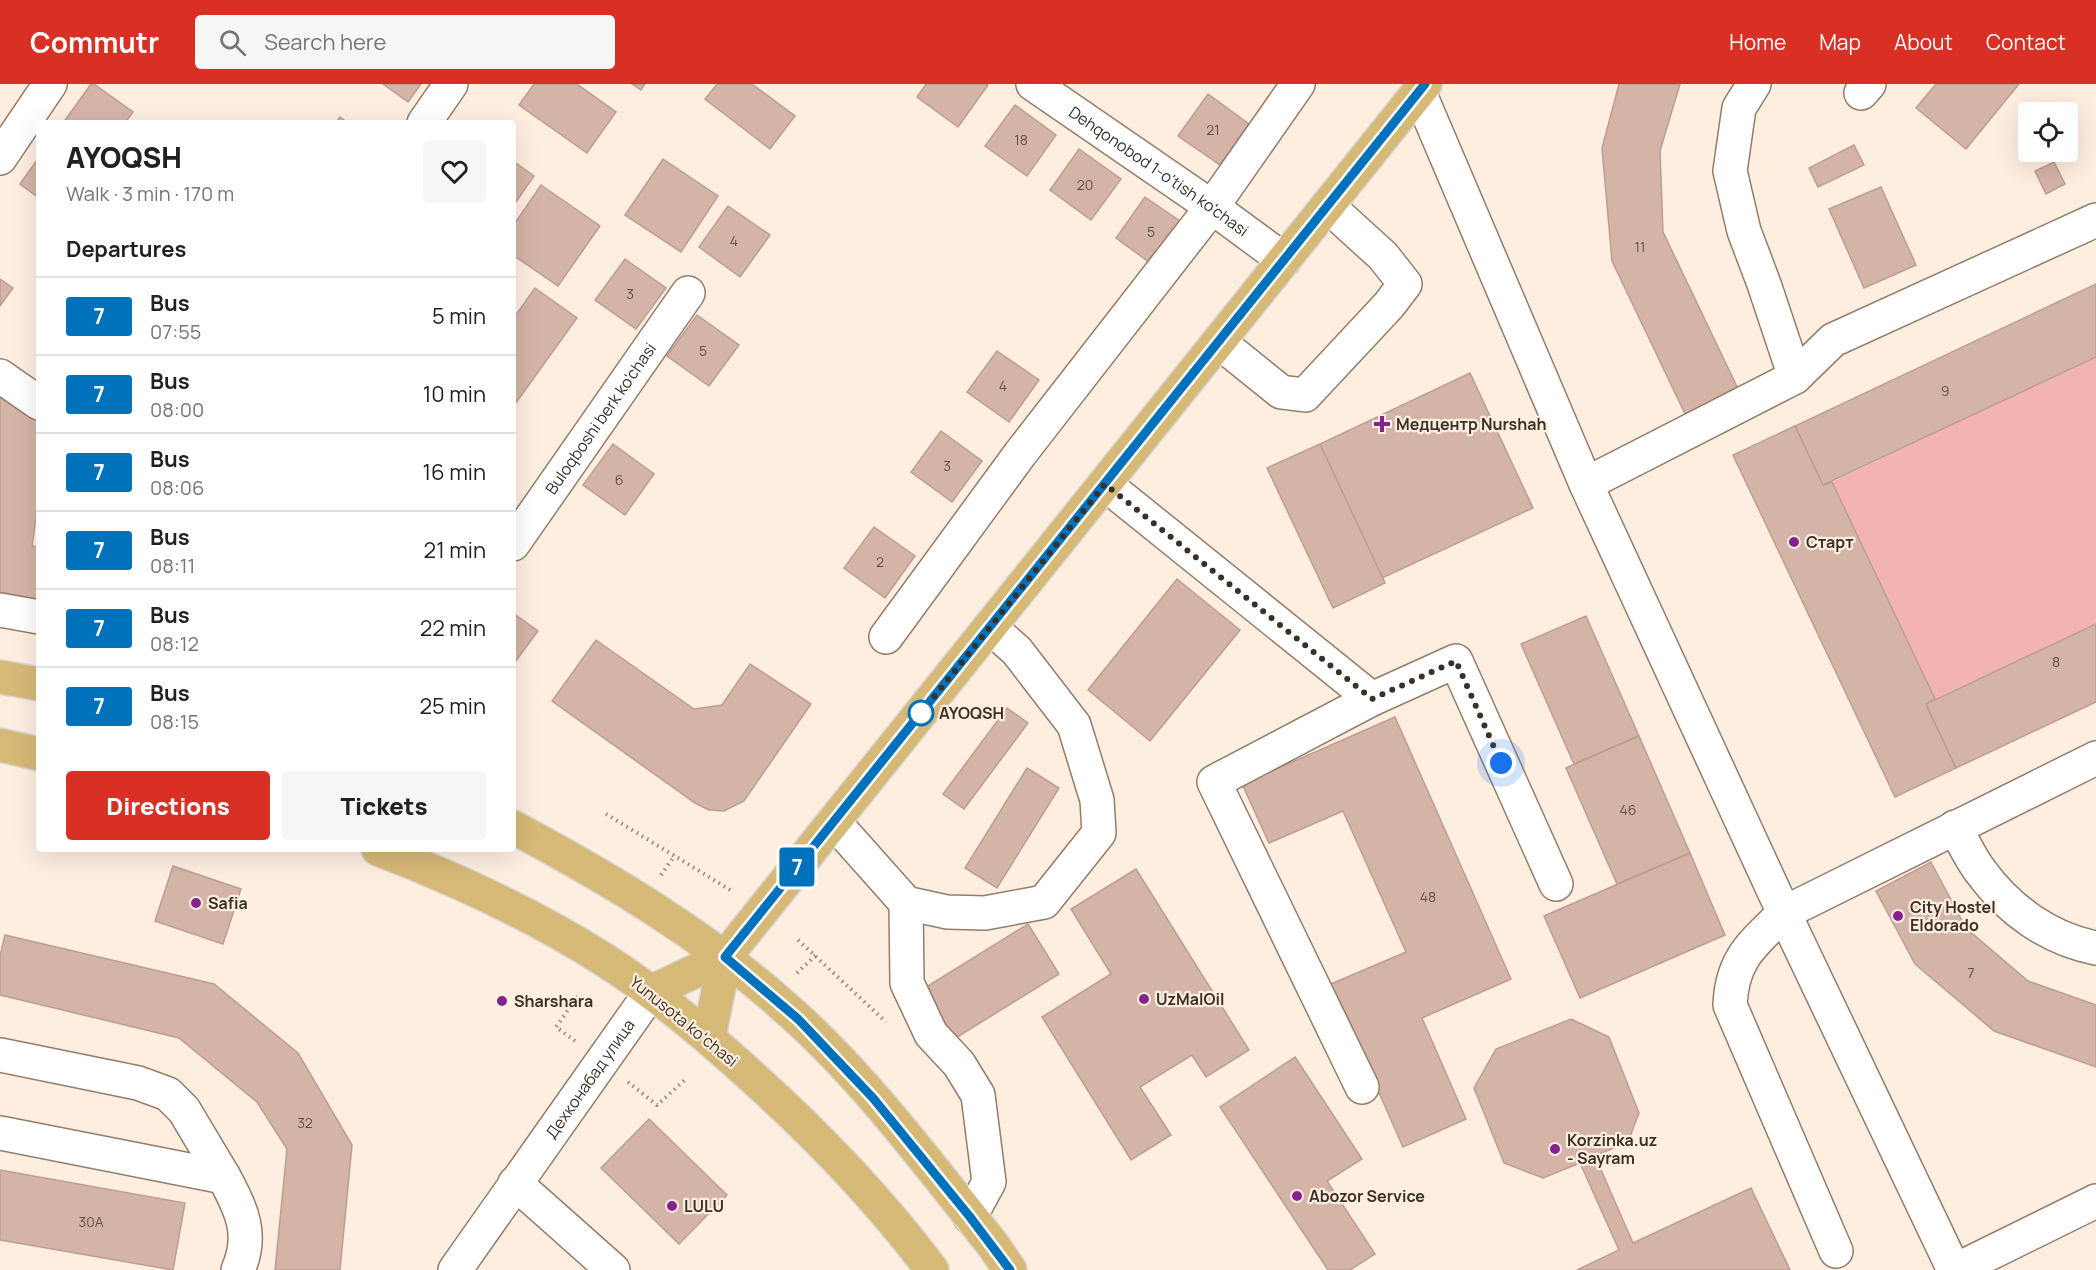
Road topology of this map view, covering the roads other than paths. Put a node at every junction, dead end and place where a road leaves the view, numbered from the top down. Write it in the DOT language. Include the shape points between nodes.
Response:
graph roads {
  1 [pos="50,84"];
  2 [pos="452,84"];
  3 [pos="1033,84"];
  4 [pos="1298,84"];
  5 [pos="1754,84"];
  6 [pos="1422,88"];
  7 [pos="426,120"];
  8 [pos="0,158"];
  9 [pos="1328,206"];
  10 [pos="1212,207"];
  11 [pos="2096,220"];
  12 [pos="1284,260"];
  13 [pos="688,293"];
  14 [pos="1219,342"];
  15 [pos="0,376"];
  16 [pos="1795,376"];
  17 [pos="36,401"];
  18 [pos="1105,484"];
  19 [pos="1586,484"];
  20 [pos="516,540"];
  21 [pos="0,610"];
  22 [pos="36,616"];
  23 [pos="990,627"];
  24 [pos="886,637"];
  25 [pos="0,677"];
  26 [pos="36,683"];
  27 [pos="1372,699"];
  28 [pos="0,745"];
  29 [pos="36,753"];
  30 [pos="2096,758"];
  31 [pos="834,822"];
  32 [pos="1955,827"];
  33 [pos="516,829"];
  34 [pos="386,852"];
  35 [pos="1556,884"];
  36 [pos="906,903"];
  37 [pos="1784,913"];
  38 [pos="2096,948"];
  39 [pos="725,957"];
  40 [pos="651,992"];
  41 [pos="709,1037"];
  42 [pos="0,1055"];
  43 [pos="1362,1086"];
  44 [pos="0,1133"];
  45 [pos="224,1177"];
  46 [pos="515,1183"];
  47 [pos="2096,1201"];
  48 [pos="970,1217"];
  49 [pos="1836,1251"];
  50 [pos="238,1270"];
  51 [pos="455,1270"];
  52 [pos="613,1270"];
  53 [pos="932,1270"];
  54 [pos="1010,1270"];
  55 [pos="1955,1270"];
  1 -- 8 [label="street"];
  2 -- 7 [label="street"];
  3 -- 10 [label="street, Dehqonobod 1-o'tish ko'chasi"];
  4 -- 10 [label="street"];
  5 -- 16 [label="street" via="1739,108 1730,171 1744,231"];
  6 -- 9 [label="main road"];
  6 -- 19 [label="street"];
  9 -- 12 [label="main road"];
  9 -- 14 [label="street" via="1383,256 1405,284 1389,305 1305,395 1281,392"];
  10 -- 12 [label="street, Dehqonobod 1-o'tish ko'chasi"];
  10 -- 24 [label="street" via="1020,454"];
  11 -- 16 [label="street" via="1833,340"];
  12 -- 14 [label="main road"];
  13 -- 20 [label="street, Buloqboshi berk ko'chasi"];
  14 -- 18 [label="main road"];
  15 -- 17 [label="street"];
  16 -- 19 [label="street"];
  18 -- 23 [label="main road"];
  18 -- 27 [label="street"];
  19 -- 37 [label="street"];
  21 -- 22 [label="street"];
  23 -- 31 [label="main road"];
  23 -- 36 [label="street" via="1017,651 1074,725 1097,800 1099,833 1044,902 985,913 947,912"];
  25 -- 26 [label="main road"];
  27 -- 35 [label="street" via="1456,661"];
  27 -- 43 [label="street" via="1215,782"];
  28 -- 29 [label="main road"];
  30 -- 32 [label="street"];
  31 -- 36 [label="street"];
  31 -- 39 [label="main road"];
  32 -- 37 [label="street"];
  32 -- 38 [label="street" via="1981,872 2027,919 2057,937"];
  33 -- 39 [label="main road" via="626,892"];
  34 -- 40 [label="main road, Yunusota koʻchasi" via="504,903 603,959"];
  36 -- 48 [label="street" via="907,983 931,1034 959,1064 978,1095 989,1182"];
  37 -- 49 [label="street" via="1747,950 1731,986 1730,1005"];
  37 -- 55 [label="street"];
  39 -- 40 [label="main road, Дехконабад улица"];
  39 -- 41 [label="main road"];
  39 -- 48 [label="main road" via="825,1046"];
  40 -- 41 [label="main road, Yunusota koʻchasi"];
  40 -- 46 [label="street, Дехконабад улица"];
  41 -- 53 [label="main road, Yunusota koʻchasi" via="821,1141 882,1207"];
  42 -- 45 [label="street" via="138,1083 168,1094 184,1110"];
  44 -- 45 [label="street"];
  45 -- 50 [label="street" via="245,1224"];
  46 -- 51 [label="street, Дехконабад улица"];
  46 -- 52 [label="street"];
  47 -- 55 [label="street"];
  48 -- 54 [label="main road"];
}
